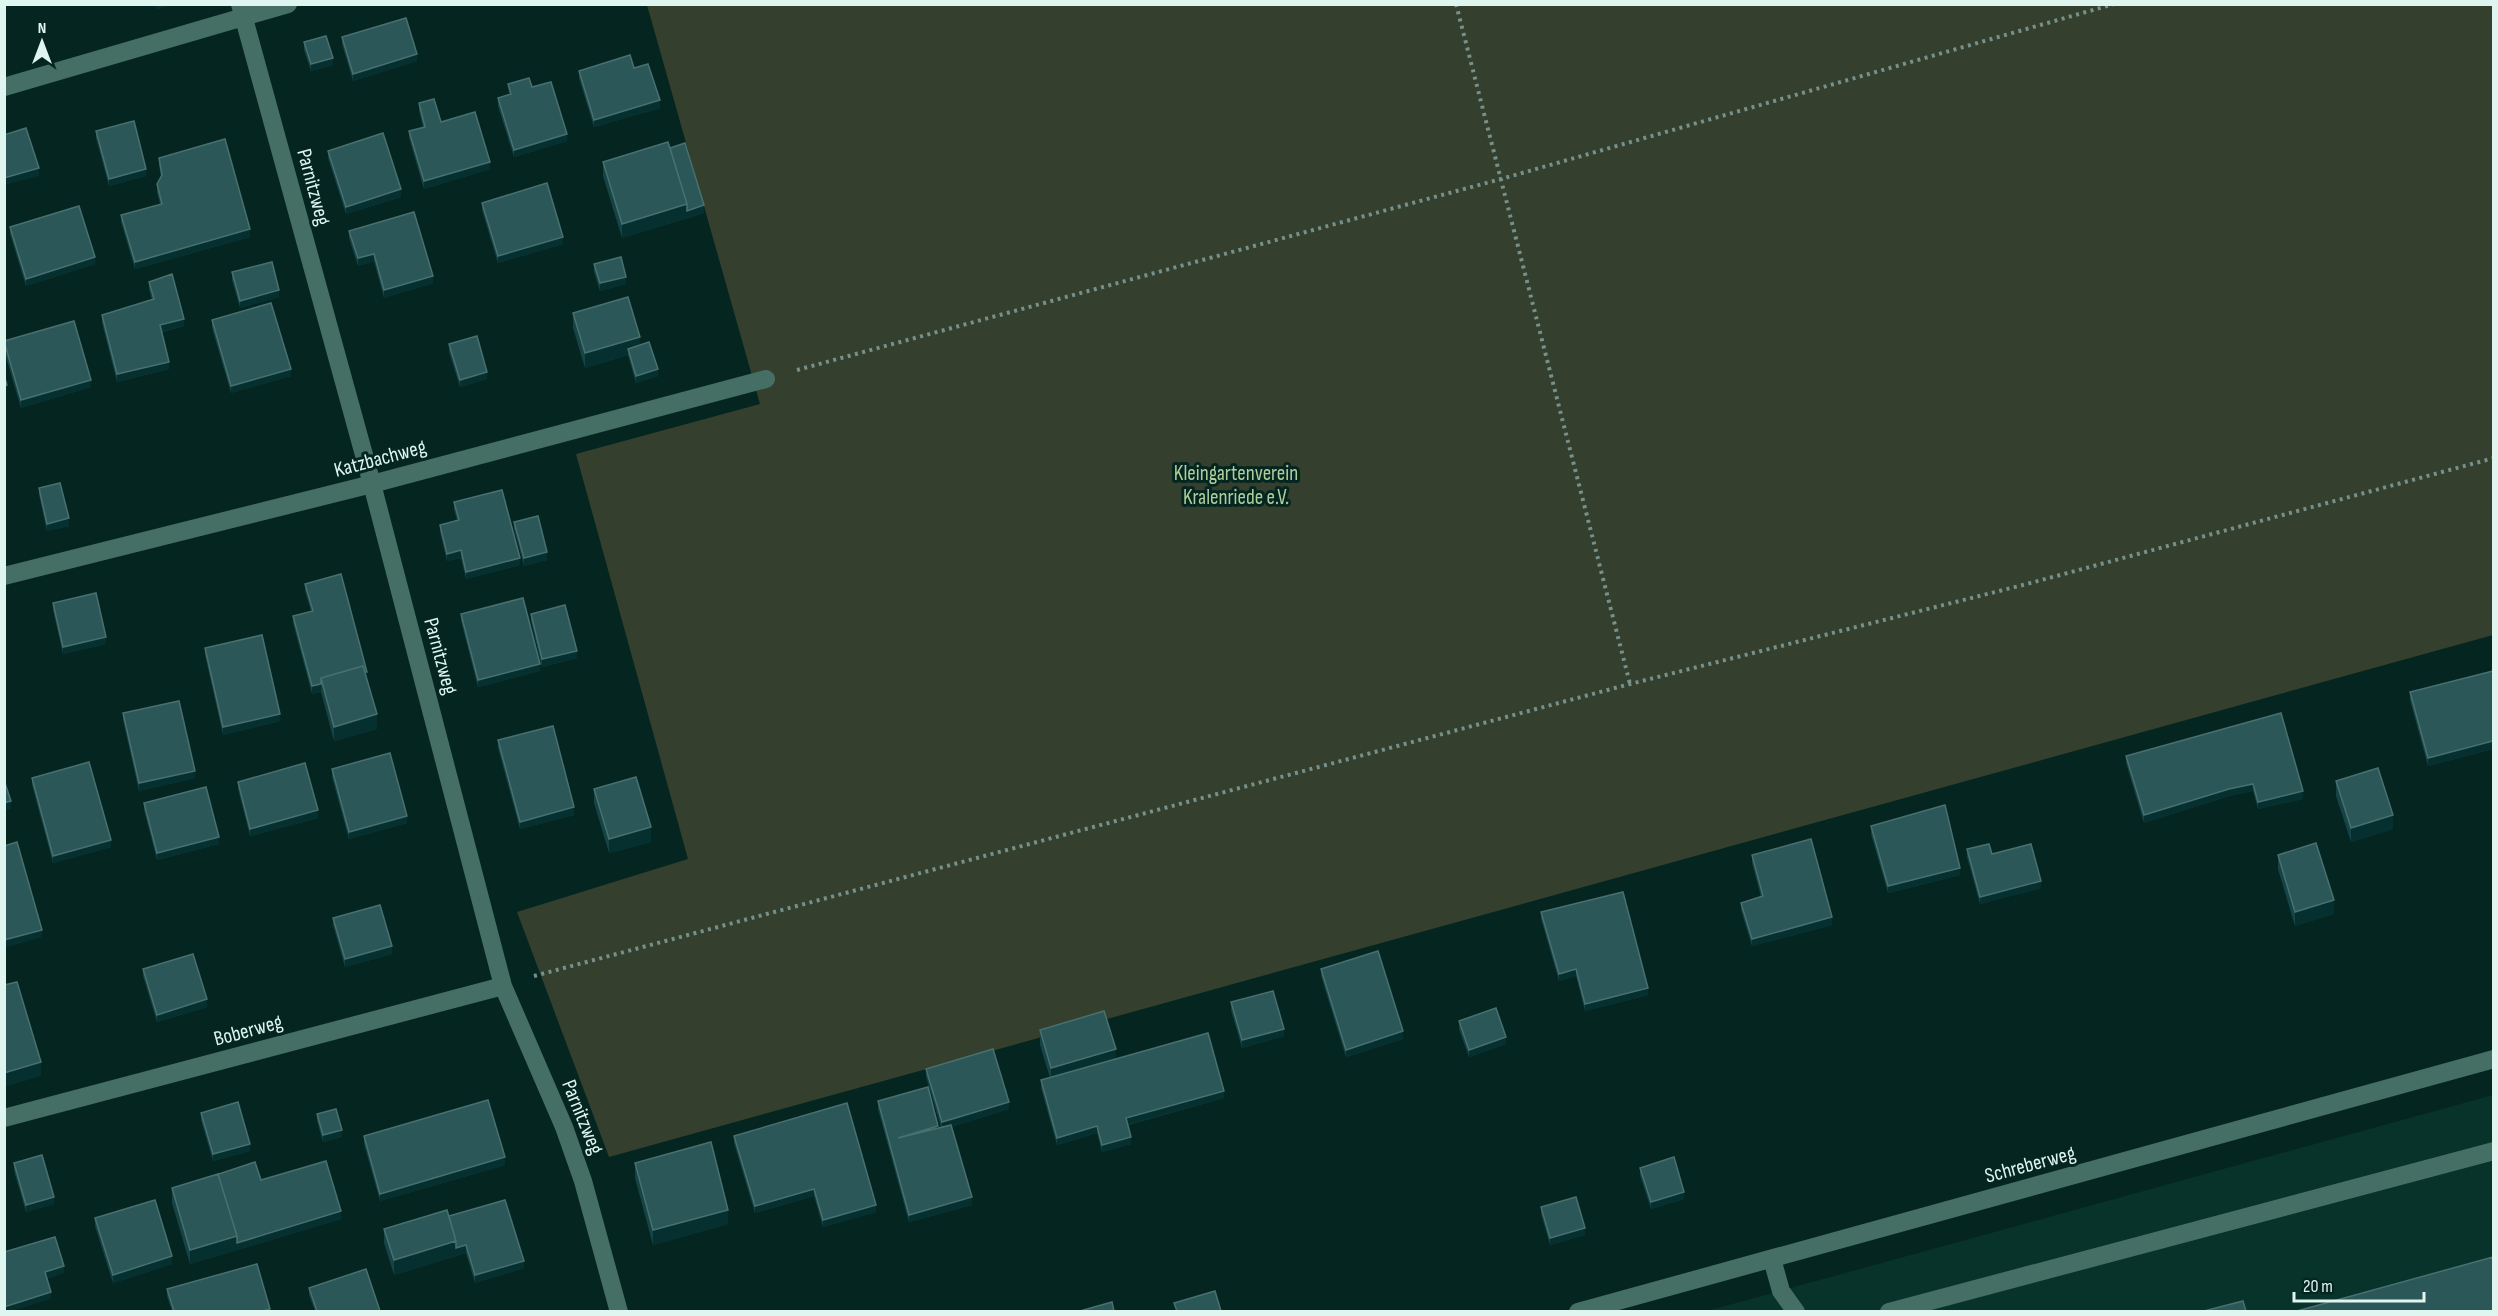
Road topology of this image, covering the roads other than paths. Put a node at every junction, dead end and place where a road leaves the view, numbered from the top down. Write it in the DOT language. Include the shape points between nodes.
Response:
graph roads {
  1 [pos="288,4"];
  2 [pos="242,11"];
  3 [pos="4,87"];
  4 [pos="766,379"];
  5 [pos="372,484"];
  6 [pos="4,576"];
  7 [pos="503,986"];
  8 [pos="2493,1059"];
  9 [pos="4,1118"];
  10 [pos="2493,1151"];
  11 [pos="1772,1259"];
  12 [pos="619,1311"];
  13 [pos="1578,1311"];
  14 [pos="1796,1311"];
  15 [pos="1889,1311"];
  1 -- 2 [label="street"];
  2 -- 3 [label="street"];
  2 -- 5 [label="street, Parnitzweg"];
  4 -- 5 [label="street, Katzbachweg"];
  5 -- 6 [label="street, Katzbachweg"];
  5 -- 7 [label="street, Parnitzweg"];
  7 -- 9 [label="street, Boberweg"];
  7 -- 12 [label="street, Parnitzweg" via="564,1127"];
  8 -- 11 [label="street, Schreberweg"];
  10 -- 15 [label="street"];
  11 -- 13 [label="street, Schreberweg"];
  11 -- 14 [label="street" via="1781,1291"];
}
